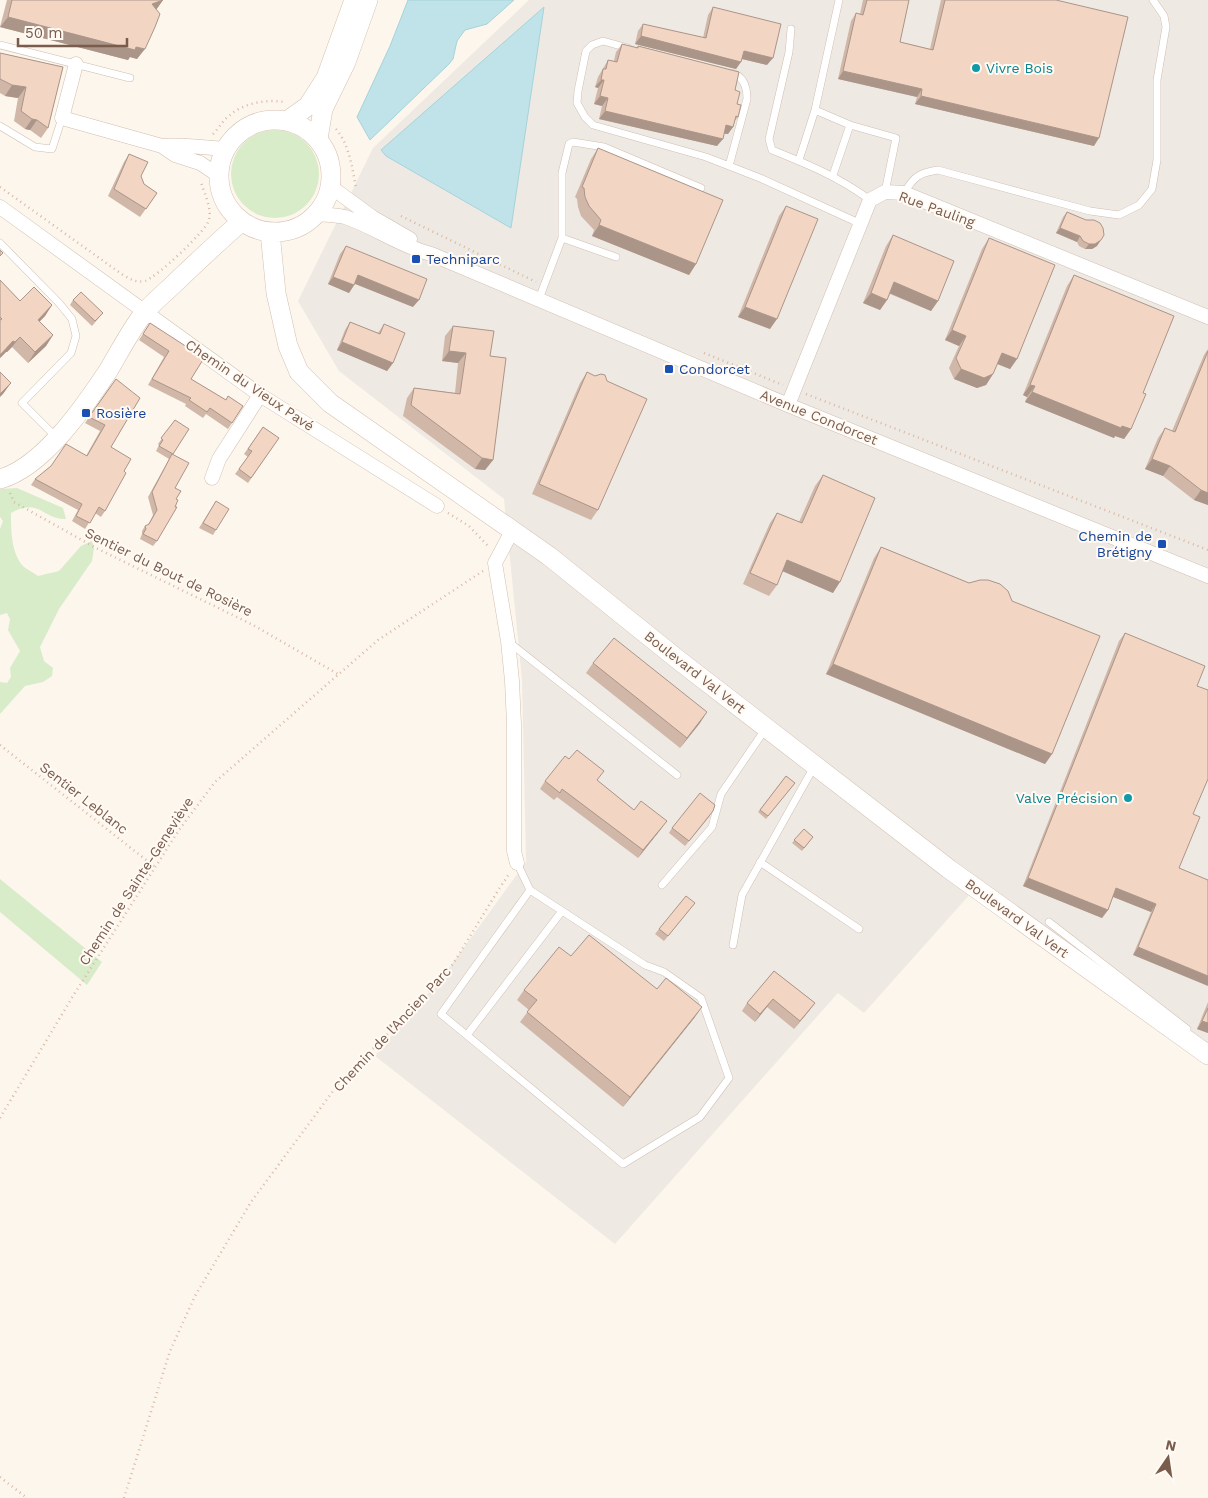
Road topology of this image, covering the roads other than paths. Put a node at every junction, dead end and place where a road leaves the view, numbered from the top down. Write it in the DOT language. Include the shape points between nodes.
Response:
graph roads {
  1 [pos="354,0"];
  2 [pos="368,0"];
  3 [pos="838,0"];
  4 [pos="1153,0"];
  5 [pos="790,29"];
  6 [pos="0,45"];
  7 [pos="632,48"];
  8 [pos="76,64"];
  9 [pos="727,72"];
  10 [pos="130,78"];
  11 [pos="815,110"];
  12 [pos="288,113"];
  13 [pos="62,118"];
  14 [pos="850,124"];
  15 [pos="0,126"];
  16 [pos="318,139"];
  17 [pos="162,146"];
  18 [pos="225,149"];
  19 [pos="799,160"];
  20 [pos="729,166"];
  21 [pos="218,175"];
  22 [pos="833,175"];
  23 [pos="330,187"];
  24 [pos="702,188"];
  25 [pos="885,192"];
  26 [pos="904,193"];
  27 [pos="870,200"];
  28 [pos="0,207"];
  29 [pos="318,214"];
  30 [pos="241,222"];
  31 [pos="860,224"];
  32 [pos="270,232"];
  33 [pos="562,238"];
  34 [pos="0,243"];
  35 [pos="431,254"];
  36 [pos="616,256"];
  37 [pos="539,299"];
  38 [pos="145,311"];
  39 [pos="1208,317"];
  40 [pos="260,395"];
  41 [pos="788,404"];
  42 [pos="56,438"];
  43 [pos="212,478"];
  44 [pos="1,479"];
  45 [pos="437,506"];
  46 [pos="512,530"];
  47 [pos="1208,576"];
  48 [pos="508,641"];
  49 [pos="766,728"];
  50 [pos="815,765"];
  51 [pos="677,775"];
  52 [pos="760,862"];
  53 [pos="517,863"];
  54 [pos="662,885"];
  55 [pos="530,890"];
  56 [pos="562,911"];
  57 [pos="1049,922"];
  58 [pos="859,929"];
  59 [pos="733,945"];
  60 [pos="1191,1032"];
  61 [pos="467,1035"];
  62 [pos="1208,1055"];
  1 -- 12 [label="street" via="326,78 308,106"];
  2 -- 16 [label="street" via="346,62 323,110"];
  3 -- 11 [label="lane"];
  4 -- 26 [label="lane" via="1164,16 1166,26 1157,80 1157,160 1152,189 1139,205 1119,215 1090,211 938,170 922,172"];
  5 -- 19 [label="lane" via="789,52 769,139 772,150"];
  6 -- 8 [label="lane"];
  7 -- 20 [label="lane" via="603,41 586,51 577,103 585,117 593,125"];
  8 -- 10 [label="lane"];
  8 -- 13 [label="street"];
  9 -- 20 [label="lane" via="736,75 747,88"];
  11 -- 14 [label="lane"];
  11 -- 19 [label="lane"];
  12 -- 16 [label="street"];
  12 -- 18 [label="street" via="239,132"];
  13 -- 15 [label="lane" via="52,149 35,147"];
  13 -- 17 [label="street"];
  14 -- 22 [label="lane"];
  14 -- 25 [label="lane" via="896,138"];
  16 -- 23 [label="street" via="331,170"];
  17 -- 18 [label="street" via="180,144"];
  17 -- 21 [label="street"];
  18 -- 21 [label="street"];
  19 -- 22 [label="lane"];
  20 -- 31 [label="lane"];
  21 -- 30 [label="street" via="221,194"];
  22 -- 27 [label="lane"];
  23 -- 29 [label="street"];
  23 -- 35 [label="street, Avenue Condorcet"];
  24 -- 33 [label="lane" via="604,147 573,142 569,144 562,173"];
  25 -- 26 [label="street, Rue Pauling"];
  25 -- 27 [label="street, Rue Pauling"];
  26 -- 39 [label="street, Rue Pauling"];
  27 -- 31 [label="street"];
  28 -- 38 [label="street, Chemin du Vieux Pavé"];
  29 -- 32 [label="street" via="304,225 288,231"];
  29 -- 35 [label="street, Avenue Condorcet" via="343,217"];
  30 -- 32 [label="street"];
  30 -- 38 [label="street"];
  31 -- 41 [label="street"];
  32 -- 46 [label="street, Boulevard Val Vert" via="276,294 288,346 299,372 330,403"];
  33 -- 36 [label="lane"];
  33 -- 37 [label="lane"];
  34 -- 42 [label="lane" via="72,319 76,336 71,353 22,403"];
  35 -- 37 [label="street, Avenue Condorcet"];
  37 -- 41 [label="street, Avenue Condorcet"];
  38 -- 40 [label="street, Chemin du Vieux Pavé"];
  38 -- 42 [label="street" via="103,378"];
  40 -- 43 [label="street" via="220,459"];
  40 -- 45 [label="street, Chemin du Vieux Pavé"];
  41 -- 47 [label="street, Avenue Condorcet"];
  42 -- 44 [label="street" via="34,462"];
  46 -- 48 [label="street" via="495,562"];
  46 -- 49 [label="street, Boulevard Val Vert"];
  48 -- 51 [label="lane"];
  48 -- 53 [label="street" via="514,724 514,845"];
  49 -- 50 [label="street, Boulevard Val Vert"];
  49 -- 54 [label="lane" via="722,794 712,827"];
  50 -- 52 [label="lane"];
  50 -- 62 [label="street, Boulevard Val Vert" via="949,869"];
  52 -- 58 [label="lane"];
  52 -- 59 [label="lane" via="742,895"];
  53 -- 55 [label="lane"];
  55 -- 56 [label="lane"];
  55 -- 61 [label="lane" via="442,1014"];
  56 -- 61 [label="lane"];
  56 -- 61 [label="lane" via="701,998 730,1078 700,1116 623,1164"];
  57 -- 60 [label="lane"];
}
